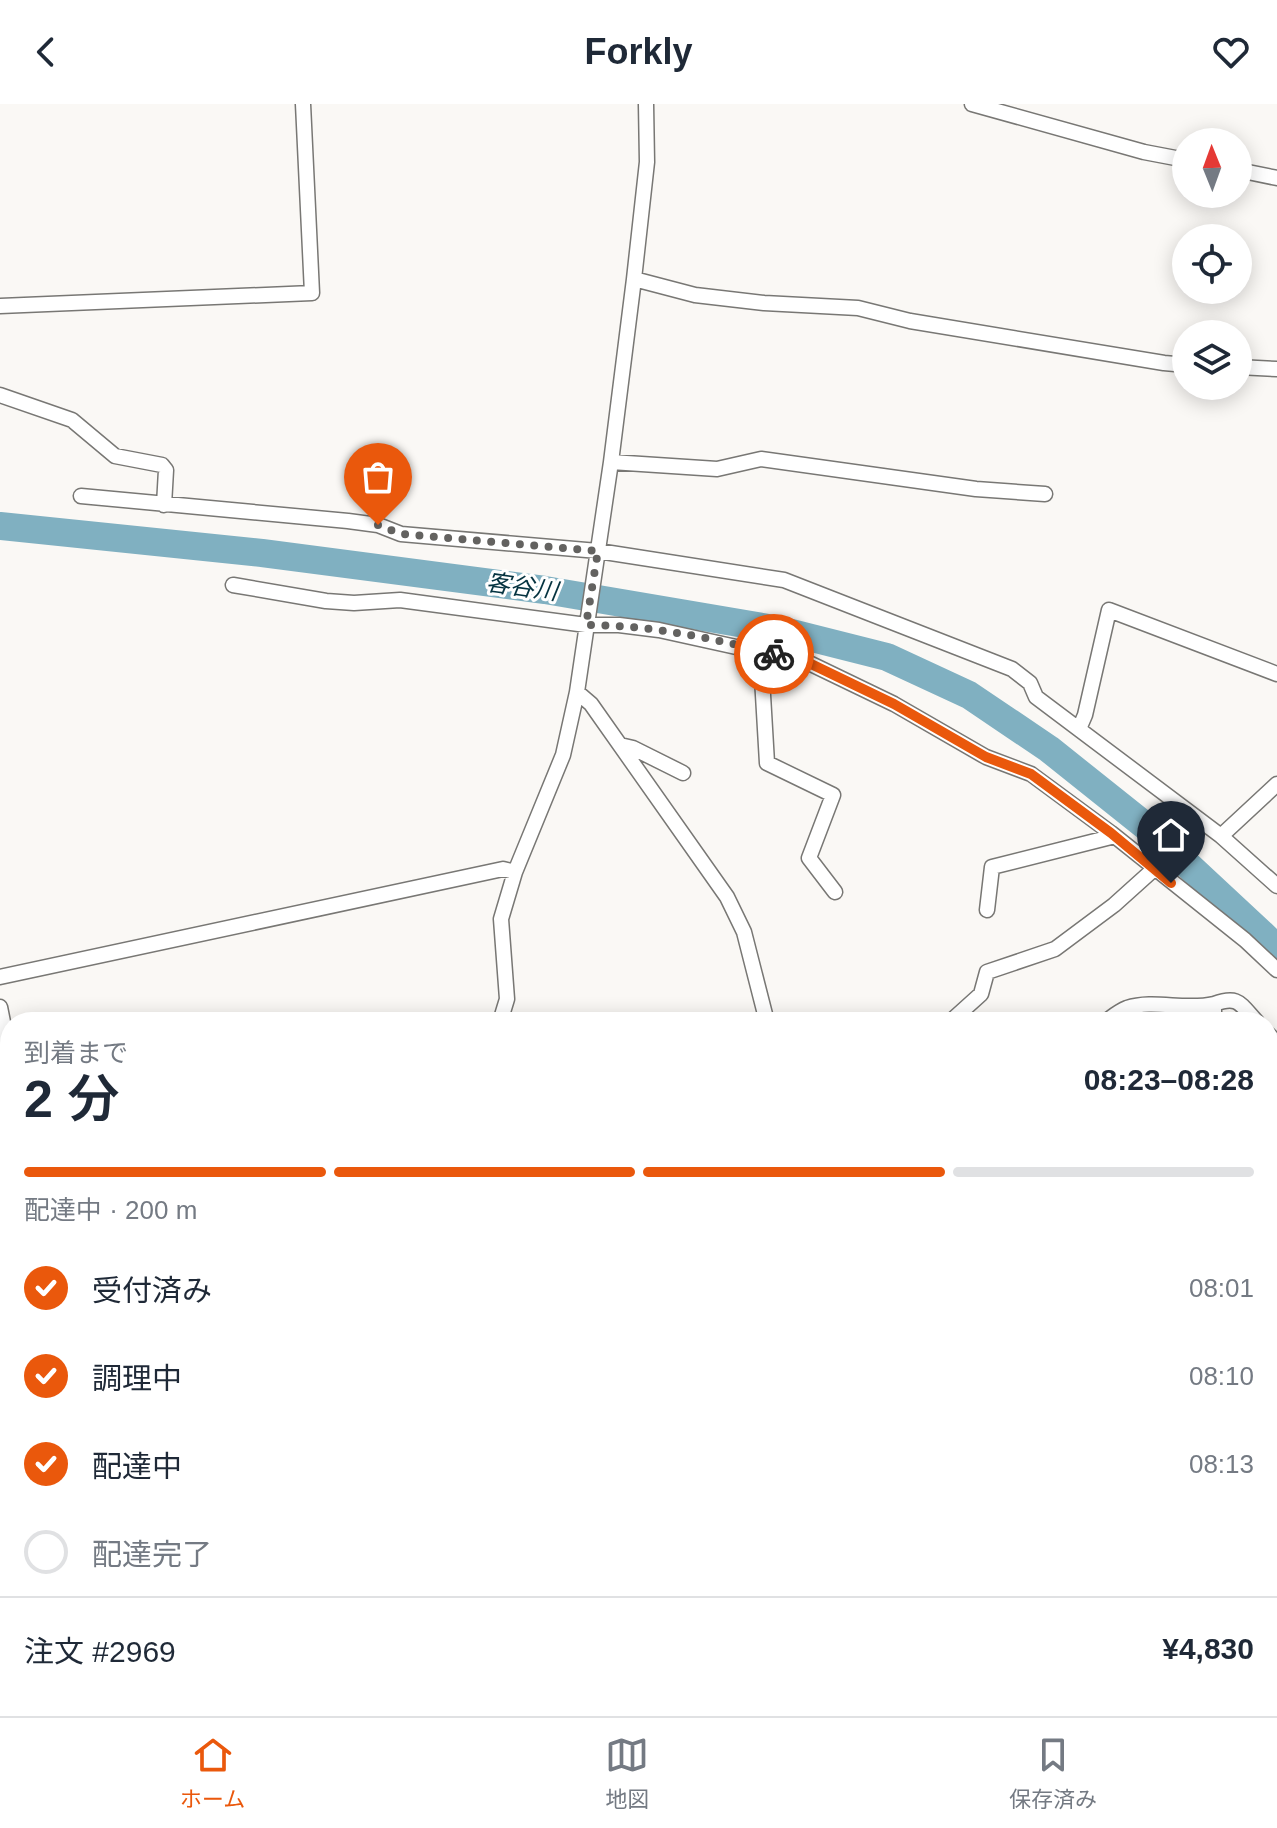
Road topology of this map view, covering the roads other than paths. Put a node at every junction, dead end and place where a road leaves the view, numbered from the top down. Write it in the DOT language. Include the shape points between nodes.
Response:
graph roads {
  1 [pos="303,104"];
  2 [pos="646,104"];
  3 [pos="972,104"];
  4 [pos="1172,157"];
  5 [pos="1252,173"];
  6 [pos="1277,178"];
  7 [pos="634,279"];
  8 [pos="0,306"];
  9 [pos="1172,364"];
  10 [pos="1252,368"];
  11 [pos="1277,369"];
  12 [pos="0,395"];
  13 [pos="611,462"];
  14 [pos="1045,494"];
  15 [pos="81,496"];
  16 [pos="164,505"];
  17 [pos="597,554"];
  18 [pos="233,585"];
  19 [pos="587,621"];
  20 [pos="765,652"];
  21 [pos="1277,674"];
  22 [pos="577,692"];
  23 [pos="1079,729"];
  24 [pos="620,745"];
  25 [pos="683,773"];
  26 [pos="1277,784"];
  27 [pos="1115,836"];
  28 [pos="1221,836"];
  29 [pos="1154,869"];
  30 [pos="515,872"];
  31 [pos="1277,886"];
  32 [pos="835,892"];
  33 [pos="987,910"];
  34 [pos="1277,970"];
  35 [pos="0,977"];
  36 [pos="1214,1004"];
  37 [pos="503,1012"];
  38 [pos="764,1012"];
  39 [pos="961,1012"];
  40 [pos="1119,1012"];
  41 [pos="1214,1012"];
  42 [pos="1248,1012"];
  1 -- 8 [label="street" via="312,293"];
  2 -- 7 [label="street" via="647,162"];
  3 -- 4 [label="street"];
  5 -- 6 [label="street"];
  7 -- 9 [label="street" via="695,295 858,308 925,324"];
  7 -- 13 [label="street"];
  10 -- 11 [label="street"];
  12 -- 16 [label="street" via="72,420 115,456 162,465"];
  13 -- 14 [label="street" via="717,469 761,459"];
  13 -- 17 [label="street"];
  15 -- 16 [label="street"];
  16 -- 17 [label="street" via="348,521 401,534"];
  17 -- 19 [label="street"];
  17 -- 23 [label="street" via="784,580 1012,669 1030,683 1036,697"];
  18 -- 19 [label="street" via="326,601 400,600"];
  19 -- 20 [label="street"];
  19 -- 22 [label="street"];
  20 -- 27 [label="street" via="809,663 986,757 1031,774"];
  20 -- 32 [label="street" via="761,661 767,763 833,795 809,858"];
  21 -- 23 [label="street" via="1109,610"];
  22 -- 24 [label="street"];
  22 -- 30 [label="street" via="563,755"];
  23 -- 28 [label="street"];
  24 -- 25 [label="street"];
  24 -- 38 [label="street" via="727,897 744,932"];
  26 -- 28 [label="street"];
  27 -- 29 [label="street"];
  27 -- 33 [label="street" via="992,867"];
  28 -- 31 [label="street"];
  29 -- 34 [label="street"];
  29 -- 39 [label="street" via="1055,949 987,972 981,994"];
  30 -- 35 [label="street" via="503,869"];
  30 -- 37 [label="street" via="501,919 507,999"];
  36 -- 40 [label="street" via="1143,1005"];
  36 -- 41 [label="street"];
  36 -- 42 [label="street" via="1237,1000"];
}
